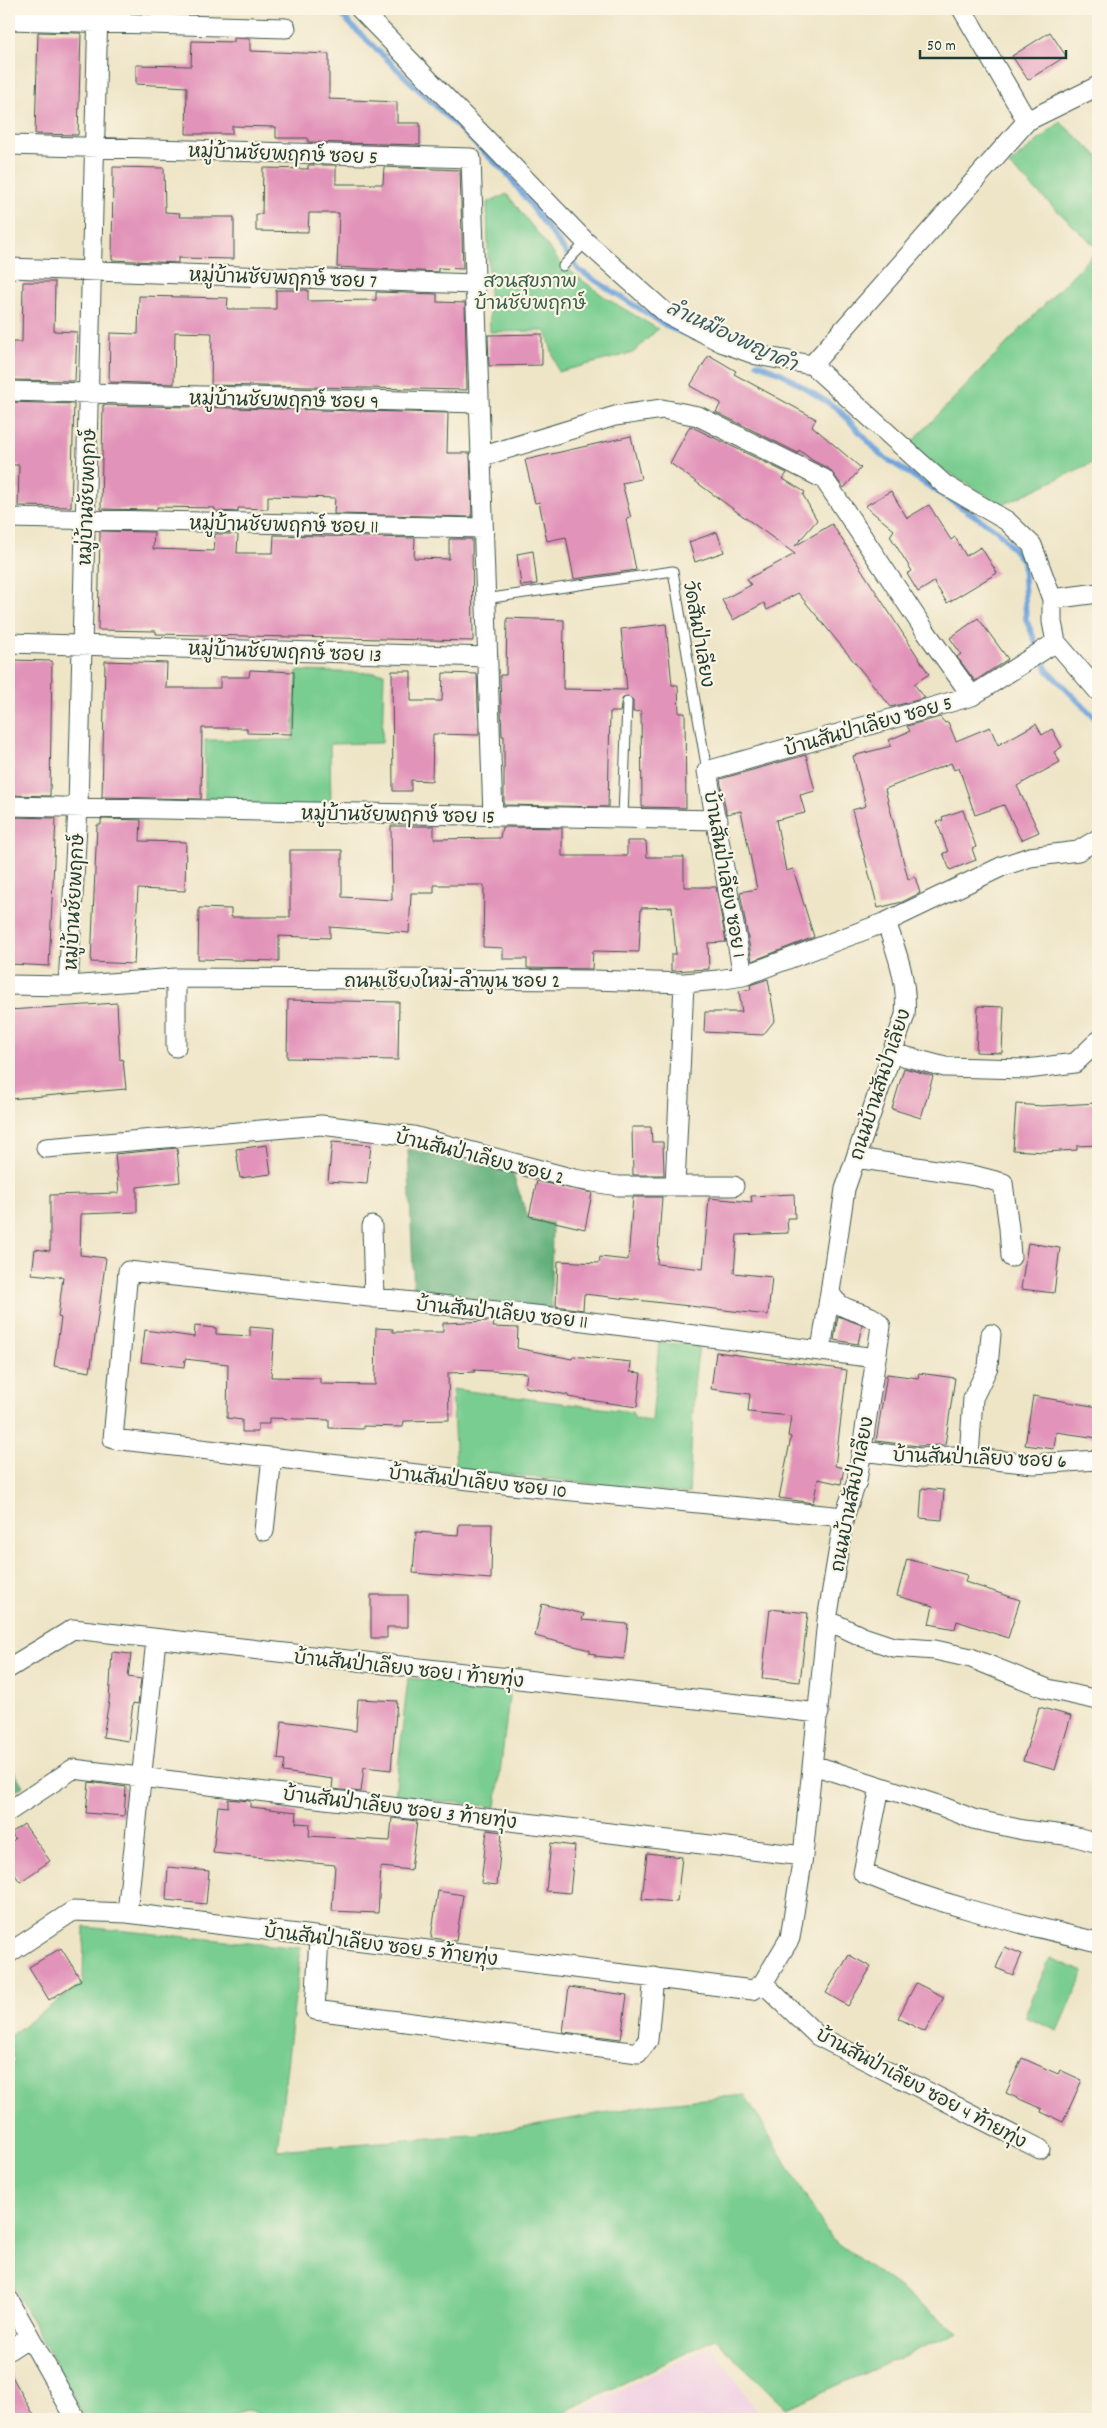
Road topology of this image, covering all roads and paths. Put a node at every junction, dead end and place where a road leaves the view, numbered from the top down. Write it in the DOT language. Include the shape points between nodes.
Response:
graph roads {
  1 [pos="360,9"];
  2 [pos="962,9"];
  3 [pos="98,16"];
  4 [pos="9,20"];
  5 [pos="286,28"];
  6 [pos="1098,86"];
  7 [pos="1027,121"];
  8 [pos="9,145"];
  9 [pos="95,147"];
  10 [pos="586,242"];
  11 [pos="563,266"];
  12 [pos="9,268"];
  13 [pos="92,271"];
  14 [pos="474,284"];
  15 [pos="812,365"];
  16 [pos="9,391"];
  17 [pos="89,394"];
  18 [pos="478,403"];
  19 [pos="480,457"];
  20 [pos="9,518"];
  21 [pos="85,520"];
  22 [pos="483,528"];
  23 [pos="1098,594"];
  24 [pos="485,599"];
  25 [pos="1052,599"];
  26 [pos="9,643"];
  27 [pos="82,645"];
  28 [pos="1049,648"];
  29 [pos="488,657"];
  30 [pos="1098,690"];
  31 [pos="972,696"];
  32 [pos="627,702"];
  33 [pos="707,771"];
  34 [pos="9,806"];
  35 [pos="78,807"];
  36 [pos="494,816"];
  37 [pos="623,818"];
  38 [pos="718,820"];
  39 [pos="1098,839"];
  40 [pos="886,922"];
  41 [pos="743,976"];
  42 [pos="176,978"];
  43 [pos="684,983"];
  44 [pos="9,985"];
  45 [pos="68,986"];
  46 [pos="1098,1041"];
  47 [pos="176,1047"];
  48 [pos="892,1053"];
  49 [pos="46,1148"];
  50 [pos="856,1158"];
  51 [pos="675,1186"];
  52 [pos="734,1186"];
  53 [pos="372,1226"];
  54 [pos="1010,1257"];
  55 [pos="830,1292"];
  56 [pos="374,1298"];
  57 [pos="991,1334"];
  58 [pos="821,1350"];
  59 [pos="876,1358"];
  60 [pos="113,1439"];
  61 [pos="862,1451"];
  62 [pos="272,1458"];
  63 [pos="969,1458"];
  64 [pos="1098,1460"];
  65 [pos="844,1517"];
  66 [pos="264,1531"];
  67 [pos="827,1620"];
  68 [pos="156,1640"];
  69 [pos="9,1668"];
  70 [pos="1098,1700"];
  71 [pos="819,1713"];
  72 [pos="813,1765"];
  73 [pos="142,1776"];
  74 [pos="880,1787"];
  75 [pos="9,1811"];
  76 [pos="1098,1843"];
  77 [pos="803,1856"];
  78 [pos="127,1914"];
  79 [pos="320,1937"];
  80 [pos="1098,1942"];
  81 [pos="9,1953"];
  82 [pos="654,1977"];
  83 [pos="763,1983"];
  84 [pos="1040,2149"];
  85 [pos="9,2300"];
  86 [pos="29,2337"];
  87 [pos="9,2350"];
  88 [pos="76,2419"];
  1 -- 10 [label="street"];
  2 -- 7 [label="street"];
  3 -- 4 [label="street"];
  3 -- 5 [label="street"];
  3 -- 9 [label="street, หมู่บ้านชัยพฤกษ์"];
  6 -- 7 [label="street"];
  7 -- 15 [label="street"];
  8 -- 9 [label="street, หมู่บ้านชัยพฤกษ์ ซอย 5"];
  9 -- 13 [label="street, หมู่บ้านชัยพฤกษ์"];
  9 -- 14 [label="street, หมู่บ้านชัยพฤกษ์ ซอย 5" via="471,158"];
  10 -- 11 [label="lane"];
  10 -- 15 [label="street" via="667,314 721,342 757,355"];
  12 -- 13 [label="street, หมู่บ้านชัยพฤกษ์ ซอย 7"];
  13 -- 14 [label="street, หมู่บ้านชัยพฤกษ์ ซอย 7"];
  13 -- 17 [label="street, หมู่บ้านชัยพฤกษ์"];
  14 -- 18 [label="street"];
  15 -- 25 [label="street" via="945,485 1008,521 1032,546"];
  16 -- 17 [label="street, หมู่บ้านชัยพฤกษ์ ซอย 9"];
  17 -- 18 [label="street, หมู่บ้านชัยพฤกษ์ ซอย 9"];
  17 -- 21 [label="street, หมู่บ้านชัยพฤกษ์"];
  18 -- 19 [label="street"];
  19 -- 22 [label="street"];
  19 -- 31 [label="street" via="615,416 662,409 698,416 824,478"];
  20 -- 21 [label="street, หมู่บ้านชัยพฤกษ์ ซอย 11"];
  21 -- 22 [label="street, หมู่บ้านชัยพฤกษ์ ซอย 11"];
  21 -- 27 [label="street, หมู่บ้านชัยพฤกษ์"];
  22 -- 24 [label="street"];
  23 -- 25 [label="street"];
  24 -- 29 [label="street"];
  24 -- 33 [label="lane, วัดสันป่าเลียง" via="673,571"];
  25 -- 28 [label="street"];
  26 -- 27 [label="street, หมู่บ้านชัยพฤกษ์ ซอย 13"];
  27 -- 29 [label="street, หมู่บ้านชัยพฤกษ์ ซอย 13"];
  27 -- 35 [label="street, หมู่บ้านชัยพฤกษ์"];
  28 -- 30 [label="street"];
  28 -- 31 [label="street, บ้านสันป่าเลียง ซอย 5"];
  29 -- 36 [label="street"];
  31 -- 33 [label="street, บ้านสันป่าเลียง ซอย 5"];
  32 -- 37 [label="lane"];
  33 -- 38 [label="street, บ้านสันป่าเลียง ซอย 1"];
  34 -- 35 [label="street, หมู่บ้านชัยพฤกษ์ ซอย 15"];
  35 -- 36 [label="street, หมู่บ้านชัยพฤกษ์ ซอย 15"];
  35 -- 45 [label="street, หมู่บ้านชัยพฤกษ์"];
  36 -- 37 [label="street, หมู่บ้านชัยพฤกษ์ ซอย 15"];
  37 -- 38 [label="street, หมู่บ้านชัยพฤกษ์ ซอย 15"];
  38 -- 41 [label="street, บ้านสันป่าเลียง ซอย 1"];
  39 -- 40 [label="street, ถนนเชียงใหม่-ลำพูน ซอย 2" via="1078,851 1030,856 1003,866"];
  40 -- 41 [label="street, ถนนเชียงใหม่-ลำพูน ซอย 2"];
  40 -- 48 [label="street, ถนนบ้านสันป่าเลียง" via="902,965 907,998 905,1015"];
  41 -- 43 [label="street, ถนนเชียงใหม่-ลำพูน ซอย 2"];
  42 -- 43 [label="street, ถนนเชียงใหม่-ลำพูน ซอย 2"];
  42 -- 45 [label="street, ถนนเชียงใหม่-ลำพูน ซอย 2"];
  42 -- 47 [label="street"];
  43 -- 51 [label="street"];
  44 -- 45 [label="street, ถนนเชียงใหม่-ลำพูน ซอย 2"];
  46 -- 48 [label="street" via="1075,1063 1027,1069 945,1067"];
  48 -- 50 [label="street, ถนนบ้านสันป่าเลียง"];
  49 -- 51 [label="street, บ้านสันป่าเลียง ซอย 2" via="321,1125 413,1136 574,1179 618,1186"];
  50 -- 54 [label="street" via="976,1176 1003,1184"];
  50 -- 55 [label="street, ถนนบ้านสันป่าเลียง" via="845,1189"];
  51 -- 52 [label="street, บ้านสันป่าเลียง ซอย 2"];
  53 -- 56 [label="street"];
  55 -- 58 [label="street"];
  55 -- 59 [label="street, ถนนบ้านสันป่าเลียง" via="840,1306 881,1326"];
  56 -- 58 [label="street, บ้านสันป่าเลียง ซอย 11"];
  56 -- 60 [label="street, บ้านสันป่าเลียง ซอย 11" via="128,1271"];
  57 -- 63 [label="street" via="988,1367 973,1398"];
  58 -- 59 [label="street, บ้านสันป่าเลียง ซอย 11"];
  59 -- 61 [label="street, ถนนบ้านสันป่าเลียง"];
  60 -- 62 [label="street, บ้านสันป่าเลียง ซอย 10"];
  61 -- 63 [label="street, บ้านสันป่าเลียง ซอย 6" via="920,1458"];
  61 -- 65 [label="street, ถนนบ้านสันป่าเลียง" via="857,1480"];
  62 -- 65 [label="street, บ้านสันป่าเลียง ซอย 10"];
  62 -- 66 [label="street"];
  63 -- 64 [label="street, บ้านสันป่าเลียง ซอย 6" via="1034,1464"];
  65 -- 67 [label="street, ถนนบ้านสันป่าเลียง"];
  67 -- 70 [label="street" via="893,1647 935,1650 971,1658 1048,1689"];
  67 -- 71 [label="street, ถนนบ้านสันป่าเลียง"];
  68 -- 69 [label="street, บ้านสันป่าเลียง ซอย 1 ท้ายทุ่ง" via="73,1629"];
  68 -- 71 [label="street, บ้านสันป่าเลียง ซอย 1 ท้ายทุ่ง"];
  68 -- 73 [label="street"];
  71 -- 72 [label="street, ถนนบ้านสันป่าเลียง"];
  72 -- 74 [label="street"];
  72 -- 77 [label="street, ถนนบ้านสันป่าเลียง"];
  73 -- 75 [label="street, บ้านสันป่าเลียง ซอย 3 ท้ายทุ่ง" via="73,1770"];
  73 -- 77 [label="street, บ้านสันป่าเลียง ซอย 3 ท้ายทุ่ง"];
  73 -- 78 [label="street"];
  74 -- 76 [label="street" via="973,1819"];
  74 -- 80 [label="street" via="863,1874 910,1893 984,1915"];
  77 -- 83 [label="street, ถนนบ้านสันป่าเลียง" via="790,1938"];
  78 -- 79 [label="street, บ้านสันป่าเลียง ซอย 5 ท้ายทุ่ง"];
  78 -- 81 [label="street, บ้านสันป่าเลียง ซอย 5 ท้ายทุ่ง" via="73,1911"];
  79 -- 82 [label="street, บ้านสันป่าเลียง ซอย 5 ท้ายทุ่ง"];
  79 -- 82 [label="street" via="315,2010 638,2053 648,2040"];
  82 -- 83 [label="street, บ้านสันป่าเลียง ซอย 5 ท้ายทุ่ง" via="753,1990"];
  83 -- 84 [label="street, บ้านสันป่าเลียง ซอย 4 ท้ายทุ่ง" via="818,2036"];
  85 -- 86 [label="street"];
  86 -- 87 [label="street"];
  86 -- 88 [label="street"];
}
